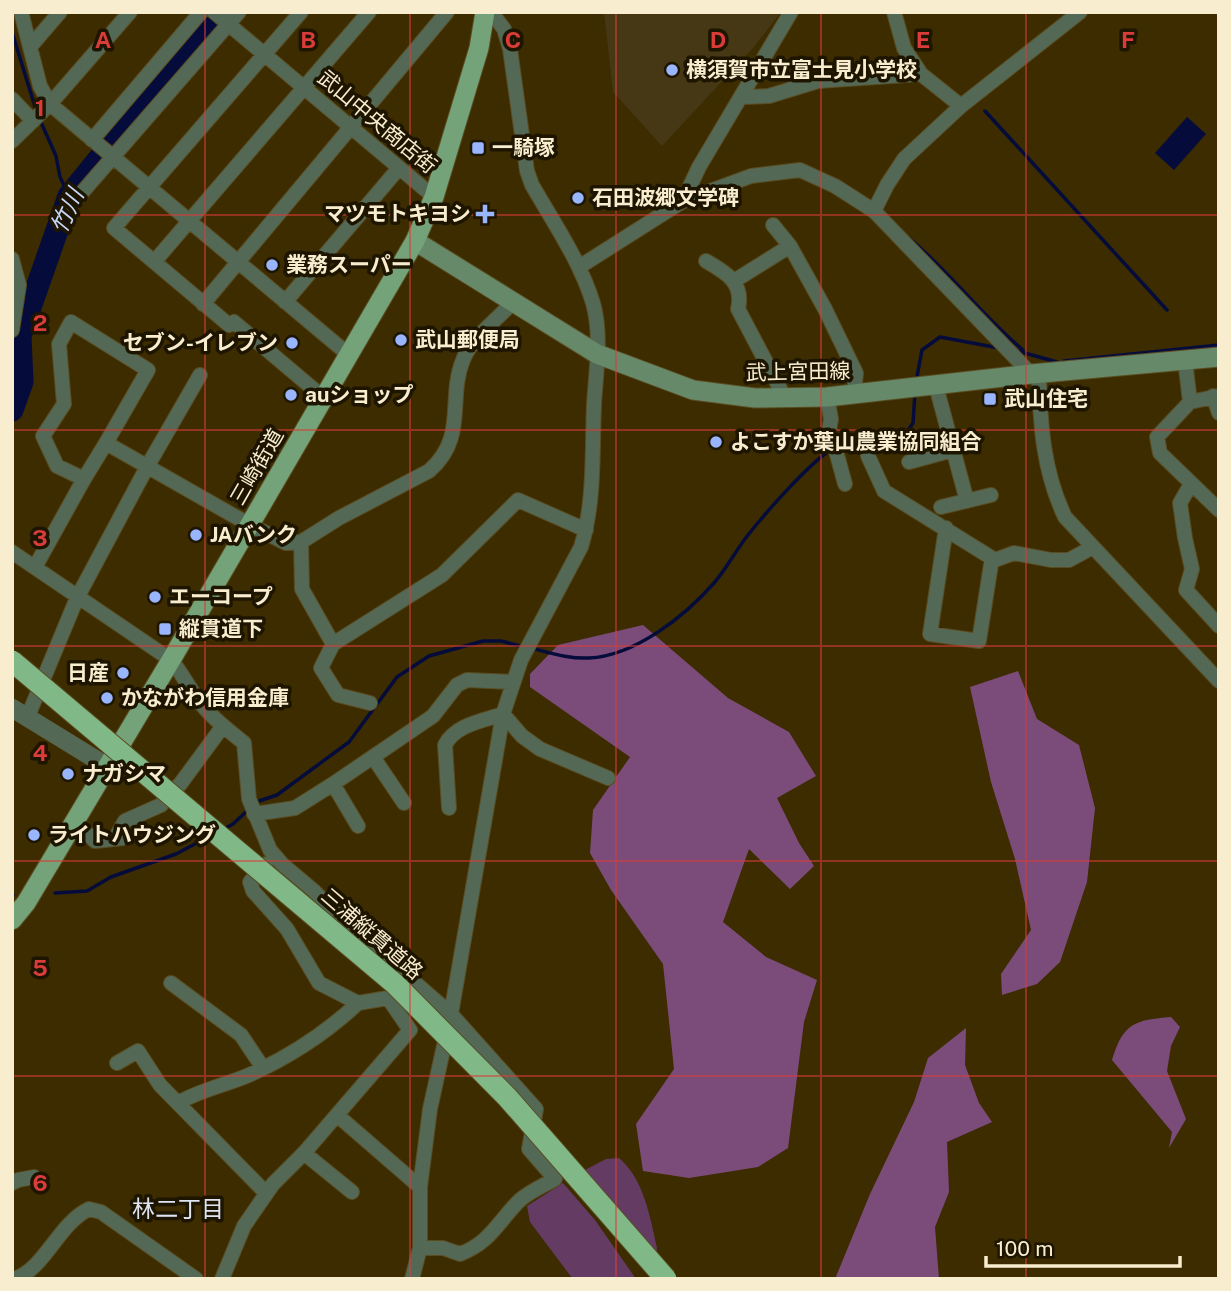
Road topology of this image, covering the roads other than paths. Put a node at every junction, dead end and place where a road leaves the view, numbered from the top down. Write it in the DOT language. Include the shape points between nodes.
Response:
graph roads {
  1 [pos="21,12"];
  2 [pos="60,12"];
  3 [pos="130,12"];
  4 [pos="201,12"];
  5 [pos="214,12"];
  6 [pos="239,12"];
  7 [pos="301,12"];
  8 [pos="369,12"];
  9 [pos="447,12"];
  10 [pos="485,12"];
  11 [pos="491,12"];
  12 [pos="791,12"];
  13 [pos="894,12"];
  14 [pos="1080,12"];
  15 [pos="228,25"];
  16 [pos="30,47"];
  17 [pos="265,56"];
  18 [pos="921,74"];
  19 [pos="303,88"];
  20 [pos="743,97"];
  21 [pos="12,99"];
  22 [pos="50,104"];
  23 [pos="961,106"];
  24 [pos="33,121"];
  25 [pos="351,127"];
  26 [pos="92,140"];
  27 [pos="12,141"];
  28 [pos="112,158"];
  29 [pos="399,168"];
  30 [pos="148,188"];
  31 [pos="434,197"];
  32 [pos="683,201"];
  33 [pos="72,204"];
  34 [pos="874,211"];
  35 [pos="189,222"];
  36 [pos="773,225"];
  37 [pos="415,241"];
  38 [pos="790,246"];
  39 [pos="12,260"];
  40 [pos="706,261"];
  41 [pos="155,262"];
  42 [pos="237,262"];
  43 [pos="579,267"];
  44 [pos="734,281"];
  45 [pos="285,302"];
  46 [pos="512,303"];
  47 [pos="203,304"];
  48 [pos="12,330"];
  49 [pos="597,354"];
  50 [pos="349,355"];
  51 [pos="1219,357"];
  52 [pos="1185,360"];
  53 [pos="1035,374"];
  54 [pos="200,375"];
  55 [pos="922,387"];
  56 [pos="854,394"];
  57 [pos="1216,396"];
  58 [pos="827,397"];
  59 [pos="324,398"];
  60 [pos="785,398"];
  61 [pos="1191,402"];
  62 [pos="1219,413"];
  63 [pos="106,443"];
  64 [pos="953,450"];
  65 [pos="868,456"];
  66 [pos="909,462"];
  67 [pos="147,467"];
  68 [pos="84,479"];
  69 [pos="845,484"];
  70 [pos="1191,484"];
  71 [pos="991,495"];
  72 [pos="967,501"];
  73 [pos="941,507"];
  74 [pos="1219,510"];
  75 [pos="250,525"];
  76 [pos="946,528"];
  77 [pos="586,530"];
  78 [pos="301,542"];
  79 [pos="1093,547"];
  80 [pos="12,552"];
  81 [pos="992,558"];
  82 [pos="35,567"];
  83 [pos="77,598"];
  84 [pos="1219,626"];
  85 [pos="333,644"];
  86 [pos="171,660"];
  87 [pos="12,661"];
  88 [pos="12,671"];
  89 [pos="1219,681"];
  90 [pos="513,682"];
  91 [pos="370,703"];
  92 [pos="20,712"];
  93 [pos="503,714"];
  94 [pos="223,726"];
  95 [pos="373,757"];
  96 [pos="108,767"];
  97 [pos="608,778"];
  98 [pos="333,784"];
  99 [pos="404,803"];
  100 [pos="449,808"];
  101 [pos="254,814"];
  102 [pos="75,822"];
  103 [pos="358,826"];
  104 [pos="274,855"];
  105 [pos="12,920"];
  106 [pos="413,982"];
  107 [pos="171,983"];
  108 [pos="388,998"];
  109 [pos="358,1003"];
  110 [pos="451,1014"];
  111 [pos="117,1063"];
  112 [pos="263,1068"];
  113 [pos="178,1103"];
  114 [pos="337,1115"];
  115 [pos="304,1153"];
  116 [pos="34,1178"];
  117 [pos="12,1183"];
  118 [pos="420,1187"];
  119 [pos="352,1192"];
  120 [pos="266,1194"];
  121 [pos="420,1248"];
  122 [pos="14,1279"];
  123 [pos="196,1279"];
  124 [pos="222,1279"];
  125 [pos="412,1279"];
  126 [pos="653,1279"];
  127 [pos="666,1279"];
  1 -- 16 [label="street"];
  2 -- 16 [label="street"];
  3 -- 22 [label="street"];
  4 -- 26 [label="street"];
  5 -- 15 [label="street, 武山中央商店街"];
  6 -- 15 [label="street"];
  7 -- 17 [label="street"];
  8 -- 19 [label="street"];
  9 -- 25 [label="street"];
  10 -- 31 [label="main road, 三崎街道" via="479,48"];
  11 -- 43 [label="street" via="504,29 510,49 527,171"];
  12 -- 20 [label="street"];
  13 -- 18 [label="street" via="904,48"];
  14 -- 23 [label="street"];
  15 -- 17 [label="street, 武山中央商店街"];
  15 -- 28 [label="street"];
  16 -- 22 [label="street"];
  17 -- 19 [label="street, 武山中央商店街"];
  17 -- 30 [label="street"];
  18 -- 20 [label="street" via="818,81 769,96"];
  18 -- 23 [label="street"];
  19 -- 25 [label="street, 武山中央商店街"];
  19 -- 35 [label="street"];
  20 -- 32 [label="street"];
  21 -- 24 [label="street"];
  22 -- 24 [label="street"];
  22 -- 26 [label="street"];
  23 -- 34 [label="street" via="904,159"];
  24 -- 27 [label="street"];
  25 -- 29 [label="street, 武山中央商店街"];
  25 -- 42 [label="street"];
  26 -- 28 [label="street"];
  28 -- 30 [label="street"];
  28 -- 33 [label="street"];
  29 -- 31 [label="street, 武山中央商店街"];
  29 -- 45 [label="street"];
  30 -- 35 [label="street"];
  30 -- 41 [label="street" via="114,228"];
  31 -- 37 [label="main road, 三崎街道"];
  32 -- 34 [label="street" via="751,176 800,170"];
  32 -- 43 [label="street"];
  34 -- 53 [label="street"];
  35 -- 41 [label="street"];
  35 -- 42 [label="street"];
  36 -- 38 [label="street"];
  37 -- 46 [label="main road, 武上宮田線"];
  37 -- 50 [label="main road, 三崎街道"];
  38 -- 44 [label="street"];
  38 -- 56 [label="street" via="856,373"];
  39 -- 48 [label="street" via="19,285"];
  40 -- 44 [label="street"];
  41 -- 47 [label="street"];
  42 -- 45 [label="street"];
  42 -- 47 [label="street"];
  43 -- 49 [label="street" via="593,305"];
  44 -- 60 [label="street" via="741,296 738,309"];
  45 -- 50 [label="street"];
  46 -- 49 [label="main road, 武上宮田線"];
  46 -- 78 [label="street" via="469,346 461,363 452,439 439,463"];
  47 -- 59 [label="street" via="229,325 234,322"];
  49 -- 60 [label="main road, 武上宮田線" via="693,390"];
  49 -- 77 [label="street"];
  50 -- 59 [label="main road, 三崎街道"];
  51 -- 52 [label="main road, 武上宮田線"];
  52 -- 53 [label="main road, 武上宮田線"];
  52 -- 61 [label="street"];
  53 -- 55 [label="main road, 武上宮田線"];
  53 -- 79 [label="street" via="1053,493 1065,517"];
  54 -- 67 [label="street"];
  55 -- 56 [label="main road, 武上宮田線"];
  55 -- 64 [label="street"];
  56 -- 58 [label="main road, 武上宮田線"];
  57 -- 61 [label="street"];
  57 -- 62 [label="street"];
  58 -- 60 [label="main road, 武上宮田線"];
  58 -- 69 [label="street" via="828,437"];
  59 -- 75 [label="main road, 三崎街道"];
  61 -- 70 [label="street" via="1157,437 1160,453"];
  63 -- 67 [label="street"];
  63 -- 68 [label="street"];
  63 -- 68 [label="street" via="148,370 71,322 59,344 64,404 43,436 57,466"];
  64 -- 66 [label="street"];
  64 -- 72 [label="street"];
  65 -- 76 [label="street" via="884,491"];
  67 -- 75 [label="street"];
  67 -- 83 [label="street"];
  68 -- 82 [label="street"];
  70 -- 74 [label="street"];
  70 -- 84 [label="street" via="1180,503 1192,569 1186,590"];
  71 -- 72 [label="street"];
  72 -- 73 [label="street"];
  75 -- 78 [label="street" via="286,542"];
  75 -- 86 [label="main road, 三崎街道"];
  76 -- 81 [label="street"];
  76 -- 81 [label="street" via="930,634 979,641"];
  77 -- 85 [label="street" via="518,500 442,575"];
  77 -- 90 [label="street"];
  78 -- 85 [label="street" via="302,589"];
  79 -- 81 [label="street" via="1069,560 1014,553"];
  79 -- 89 [label="street"];
  80 -- 82 [label="street"];
  82 -- 83 [label="street"];
  83 -- 86 [label="street"];
  83 -- 92 [label="street"];
  85 -- 91 [label="street" via="321,668 338,695"];
  86 -- 94 [label="street" via="199,702"];
  86 -- 96 [label="main road, 三崎街道"];
  87 -- 127 [label="highway, 三浦縦貫道路, bridge" via="414,1002 516,1107"];
  88 -- 126 [label="highway, 三浦縦貫道路" via="418,1017 502,1102"];
  90 -- 93 [label="street"];
  90 -- 95 [label="street" via="467,680 457,685 433,716"];
  92 -- 96 [label="street"];
  93 -- 97 [label="street" via="540,749"];
  93 -- 100 [label="street" via="449,737 445,745"];
  93 -- 110 [label="street"];
  94 -- 101 [label="street" via="244,743"];
  94 -- 102 [label="street" via="162,804 125,821 119,838 95,841"];
  95 -- 98 [label="street"];
  95 -- 99 [label="street"];
  96 -- 102 [label="main road, 三崎街道"];
  98 -- 101 [label="street" via="295,808"];
  98 -- 103 [label="street"];
  101 -- 104 [label="street"];
  102 -- 105 [label="main road, 三崎街道"];
  104 -- 106 [label="street"];
  104 -- 109 [label="street" via="250,882 253,891 286,929 319,983"];
  106 -- 108 [label="street"];
  106 -- 110 [label="street"];
  107 -- 112 [label="street" via="241,1035"];
  108 -- 109 [label="street"];
  108 -- 114 [label="street" via="411,1030"];
  109 -- 112 [label="street" via="308,1042"];
  110 -- 118 [label="street" via="430,1109"];
  110 -- 121 [label="street" via="536,1109 529,1149 555,1179 519,1200 477,1248 460,1255 443,1248"];
  111 -- 113 [label="street" via="138,1051"];
  112 -- 113 [label="street"];
  113 -- 120 [label="street"];
  114 -- 115 [label="street"];
  114 -- 118 [label="street"];
  115 -- 119 [label="street"];
  115 -- 120 [label="street"];
  116 -- 117 [label="street"];
  118 -- 121 [label="street"];
  120 -- 124 [label="street" via="244,1226"];
  121 -- 125 [label="street"];
  122 -- 123 [label="street" via="25,1275 72,1221 89,1209 101,1212"];
}
